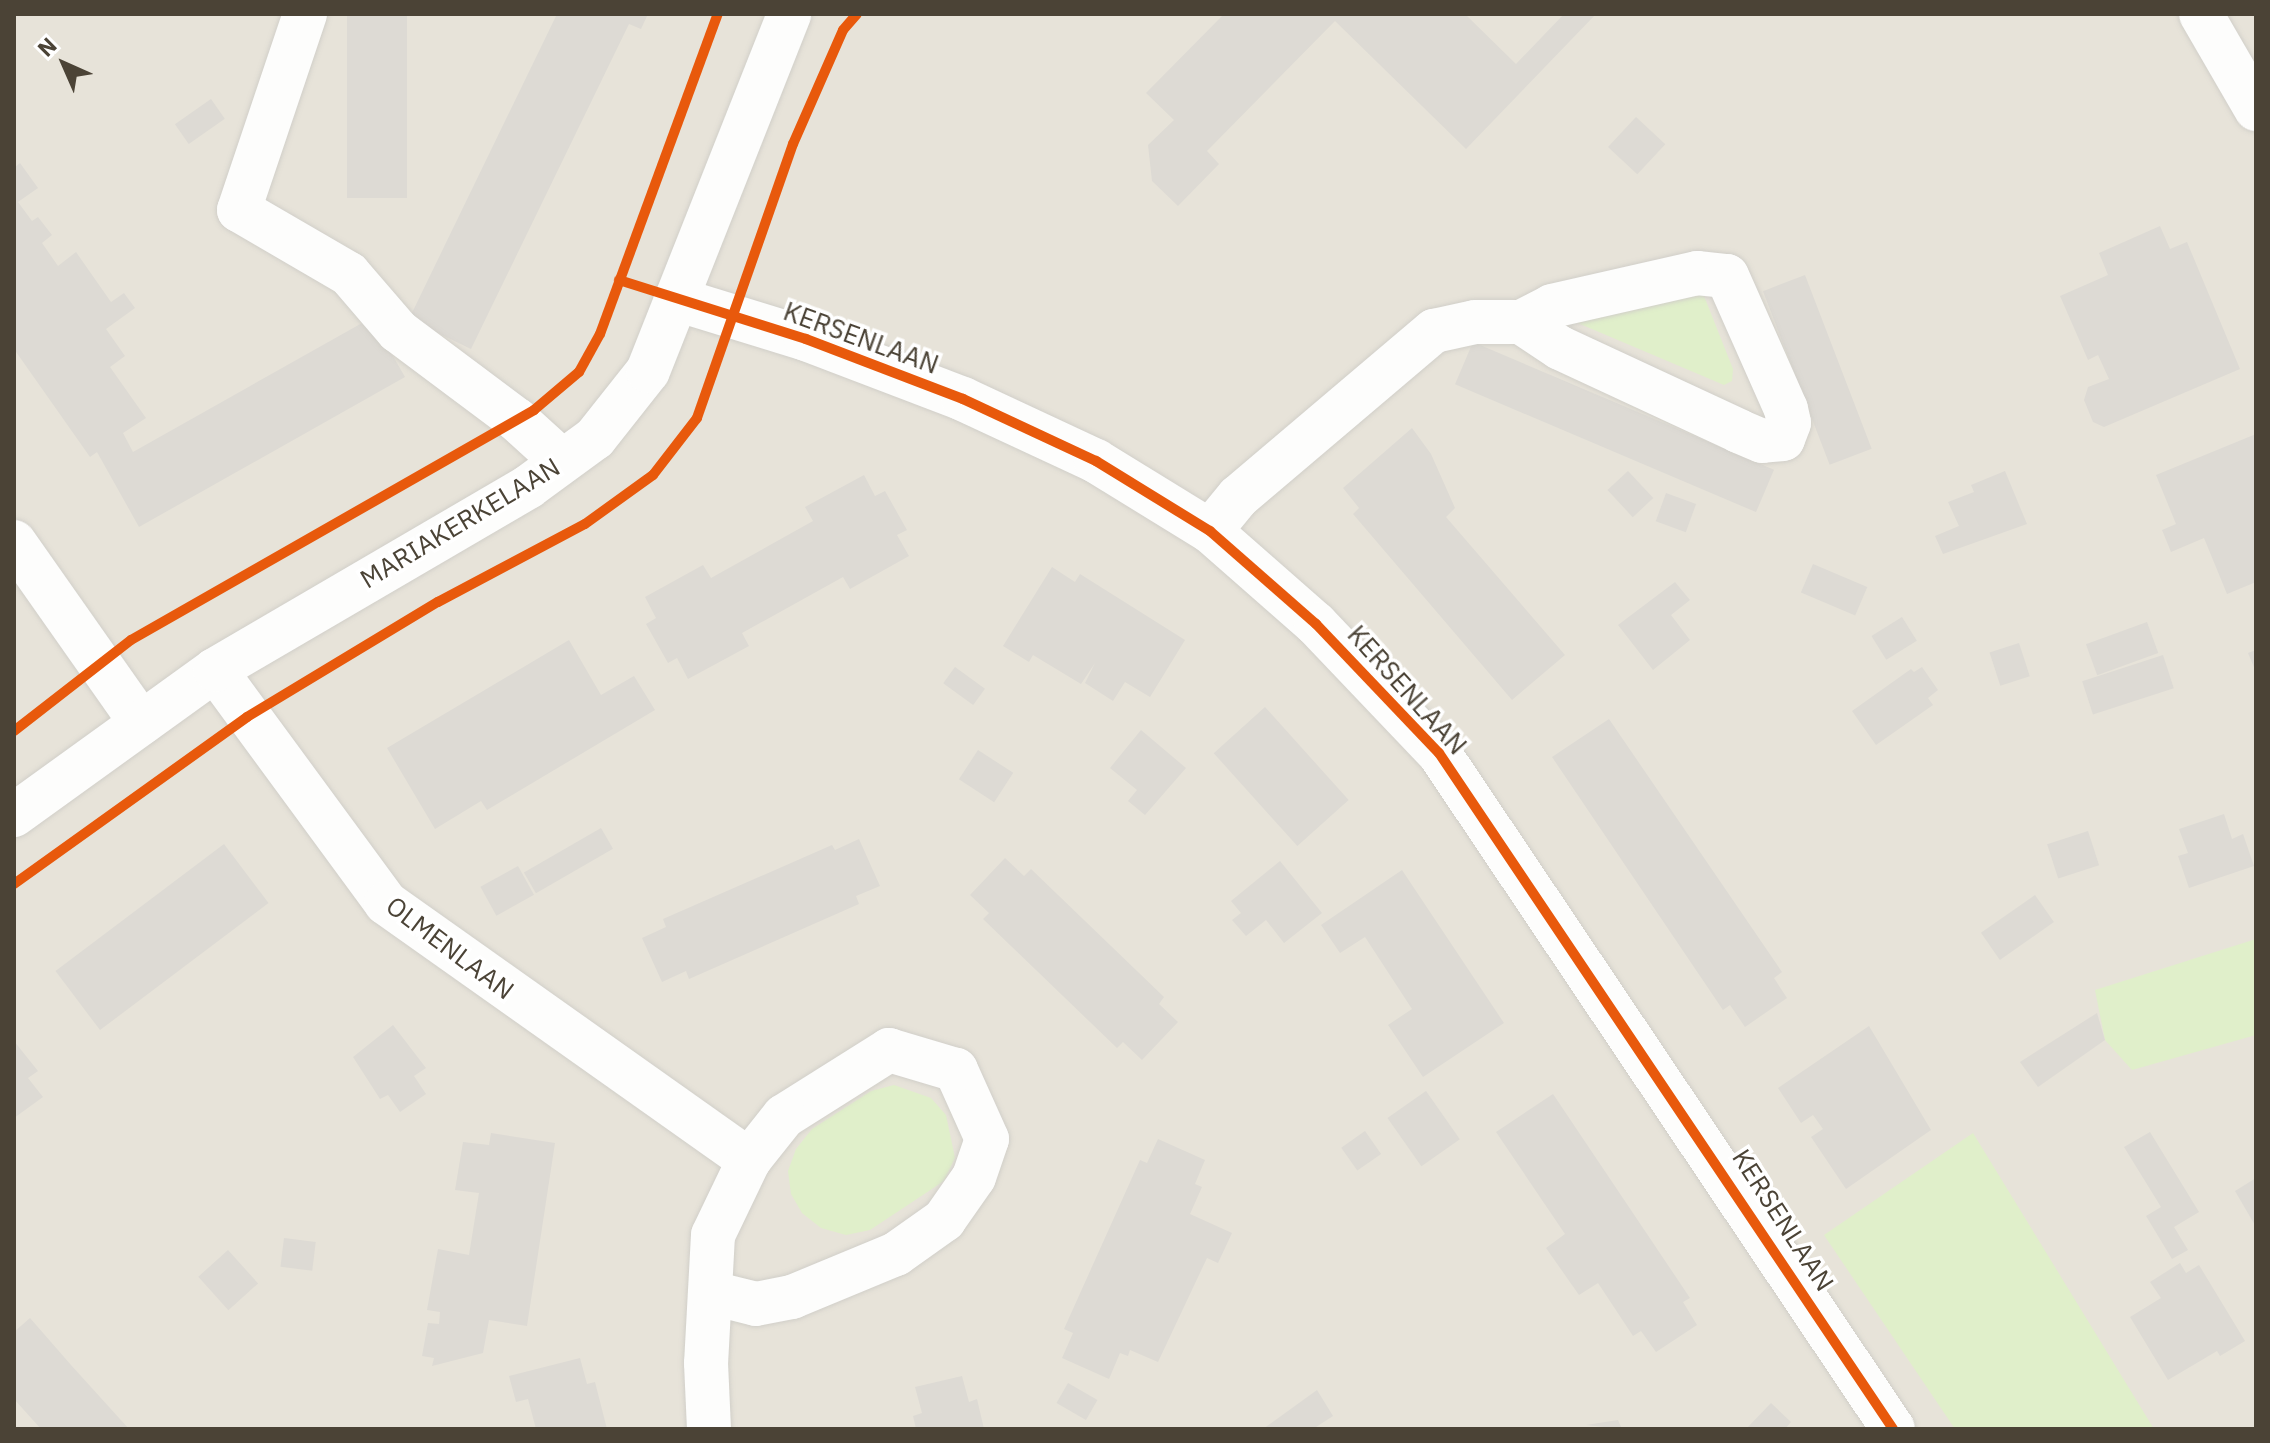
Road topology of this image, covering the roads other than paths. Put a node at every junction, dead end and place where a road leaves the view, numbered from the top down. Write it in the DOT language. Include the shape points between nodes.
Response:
graph roads {
  1 [pos="305,14"];
  2 [pos="789,14"];
  3 [pos="2220,20"];
  4 [pos="2256,109"];
  5 [pos="676,299"];
  6 [pos="1521,322"];
  7 [pos="562,461"];
  8 [pos="1210,531"];
  9 [pos="14,542"];
  10 [pos="215,670"];
  11 [pos="141,723"];
  12 [pos="14,815"];
  13 [pos="749,1160"];
  14 [pos="712,1293"];
  15 [pos="709,1429"];
  16 [pos="1893,1429"];
  1 -- 7 [label="street" via="239,210 349,274 398,331 517,420"];
  2 -- 5 [label="street, MARIAKERKELAAN"];
  3 -- 4 [label="street"];
  5 -- 7 [label="street, MARIAKERKELAAN" via="648,371 595,438"];
  5 -- 8 [label="street, KERSENLAAN" via="806,339 963,399 1096,461"];
  6 -- 6 [label="street" via="1552,306 1697,273 1727,276 1786,409 1789,423 1783,439 1762,441 1739,431 1560,348"];
  6 -- 8 [label="street" via="1475,322 1434,331 1238,497"];
  7 -- 10 [label="street, MARIAKERKELAAN" via="528,487"];
  8 -- 16 [label="street, KERSENLAAN" via="1327,634 1439,753"];
  9 -- 11 [label="street"];
  10 -- 11 [label="street, MARIAKERKELAAN"];
  10 -- 13 [label="street, OLMENLAAN" via="386,903"];
  11 -- 12 [label="street, MARIAKERKELAAN"];
  13 -- 14 [label="street" via="713,1235"];
  13 -- 14 [label="street" via="784,1116 889,1050 956,1070 987,1139 974,1177 944,1220 896,1254 792,1297 756,1304"];
  14 -- 15 [label="street" via="706,1363"];
}
